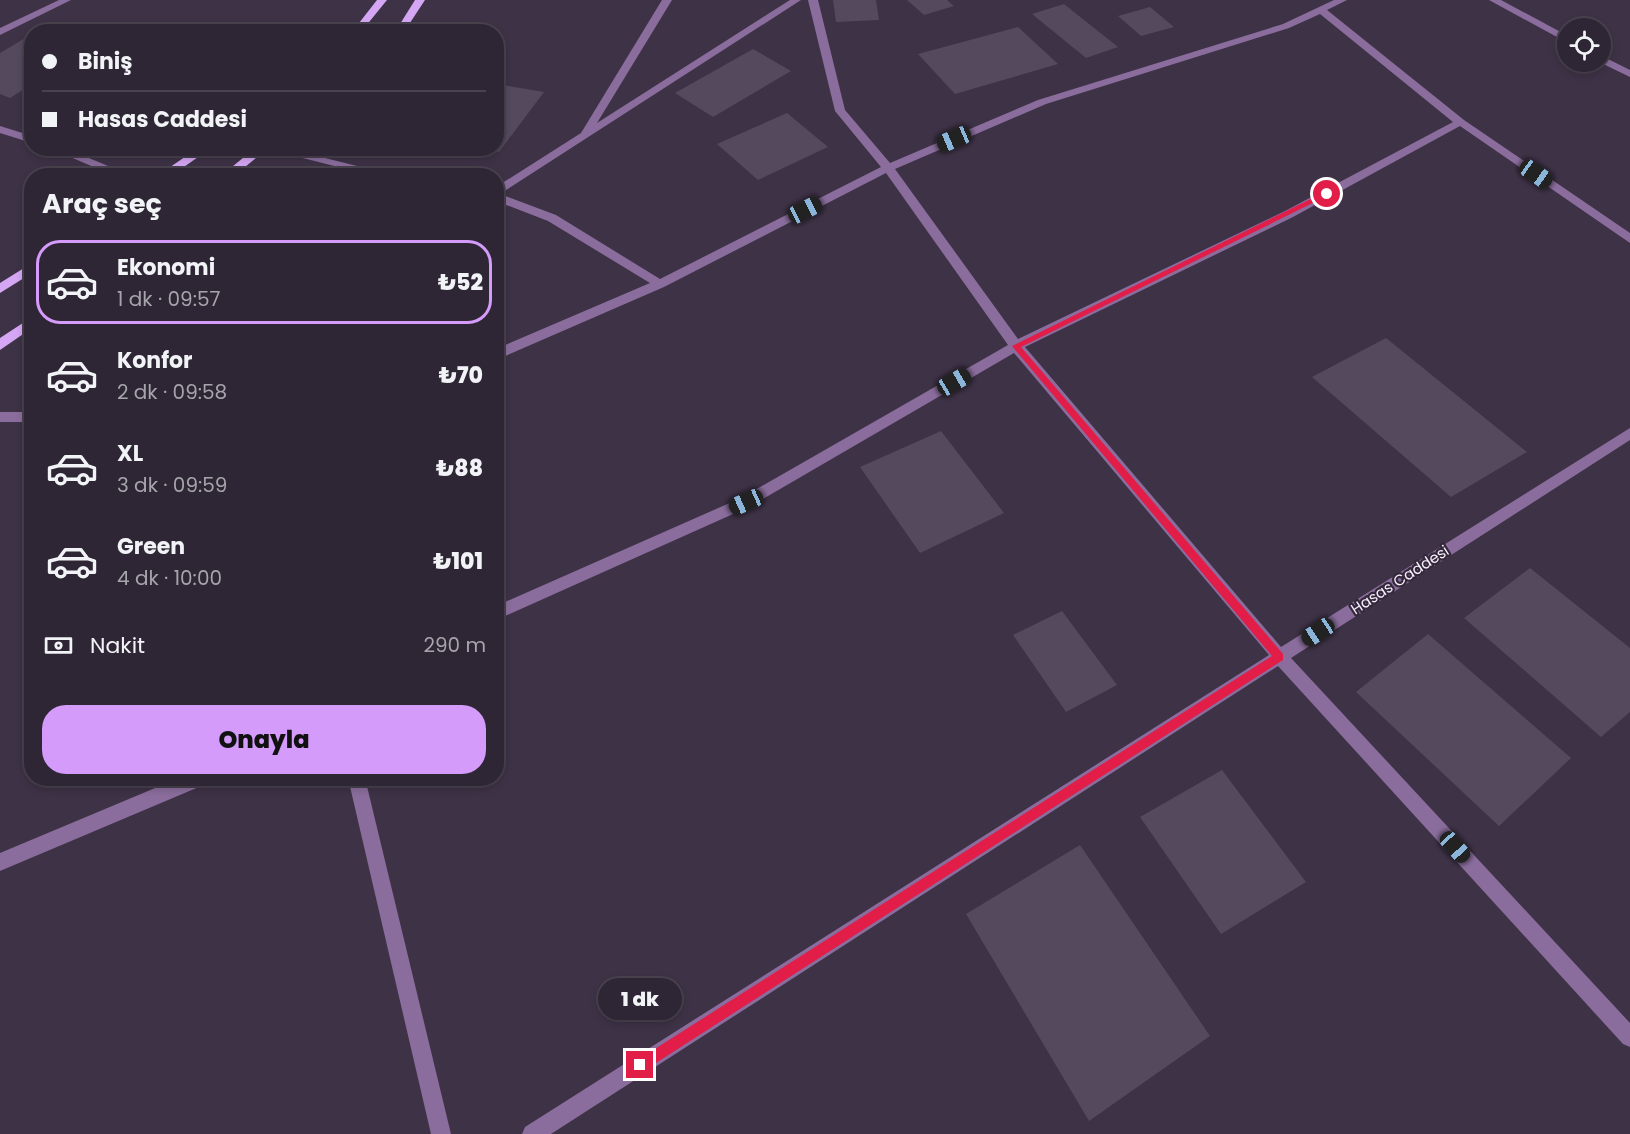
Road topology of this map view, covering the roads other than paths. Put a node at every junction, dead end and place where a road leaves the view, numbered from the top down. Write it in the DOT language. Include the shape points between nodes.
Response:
graph roads {
  1 [pos="66,0"];
  2 [pos="381,0"];
  3 [pos="420,0"];
  4 [pos="667,0"];
  5 [pos="796,0"];
  6 [pos="813,0"];
  7 [pos="1342,0"];
  8 [pos="1494,0"];
  9 [pos="1321,10"];
  10 [pos="363,24"];
  11 [pos="404,24"];
  12 [pos="0,32"];
  13 [pos="1557,34"];
  14 [pos="1611,64"];
  15 [pos="1630,74"];
  16 [pos="1460,122"];
  17 [pos="0,129"];
  18 [pos="585,135"];
  19 [pos="24,137"];
  20 [pos="75,156"];
  21 [pos="193,156"];
  22 [pos="252,156"];
  23 [pos="303,156"];
  24 [pos="106,168"];
  25 [pos="175,168"];
  26 [pos="237,168"];
  27 [pos="357,168"];
  28 [pos="888,168"];
  29 [pos="504,187"];
  30 [pos="504,200"];
  31 [pos="1630,239"];
  32 [pos="24,272"];
  33 [pos="660,284"];
  34 [pos="0,289"];
  35 [pos="24,327"];
  36 [pos="0,345"];
  37 [pos="1016,346"];
  38 [pos="504,352"];
  39 [pos="0,417"];
  40 [pos="24,417"];
  41 [pos="1628,436"];
  42 [pos="504,609"];
  43 [pos="1280,657"];
  44 [pos="181,786"];
  45 [pos="358,786"];
  46 [pos="0,862"];
  47 [pos="1630,1037"];
  48 [pos="441,1134"];
  49 [pos="532,1134"];
  1 -- 12 [label="street"];
  2 -- 10 [label="main road"];
  3 -- 11 [label="main road"];
  4 -- 18 [label="street"];
  5 -- 18 [label="street"];
  6 -- 28 [label="street" via="840,111"];
  7 -- 9 [label="street"];
  8 -- 13 [label="street"];
  9 -- 16 [label="street"];
  9 -- 28 [label="street" via="1286,26 1042,102"];
  14 -- 15 [label="street"];
  16 -- 31 [label="street"];
  16 -- 37 [label="street" via="1289,214"];
  17 -- 19 [label="street"];
  18 -- 29 [label="street"];
  20 -- 24 [label="street"];
  21 -- 25 [label="main road"];
  22 -- 26 [label="main road"];
  23 -- 27 [label="street"];
  28 -- 33 [label="street"];
  28 -- 37 [label="street"];
  30 -- 33 [label="street" via="552,218"];
  32 -- 34 [label="main road"];
  33 -- 38 [label="street"];
  35 -- 36 [label="main road"];
  37 -- 42 [label="street" via="746,502"];
  37 -- 43 [label="street"];
  39 -- 40 [label="street"];
  41 -- 43 [label="street, Hasas Caddesi"];
  43 -- 47 [label="street"];
  43 -- 49 [label="street, Hasas Caddesi"];
  44 -- 46 [label="street"];
  45 -- 48 [label="street"];
}
